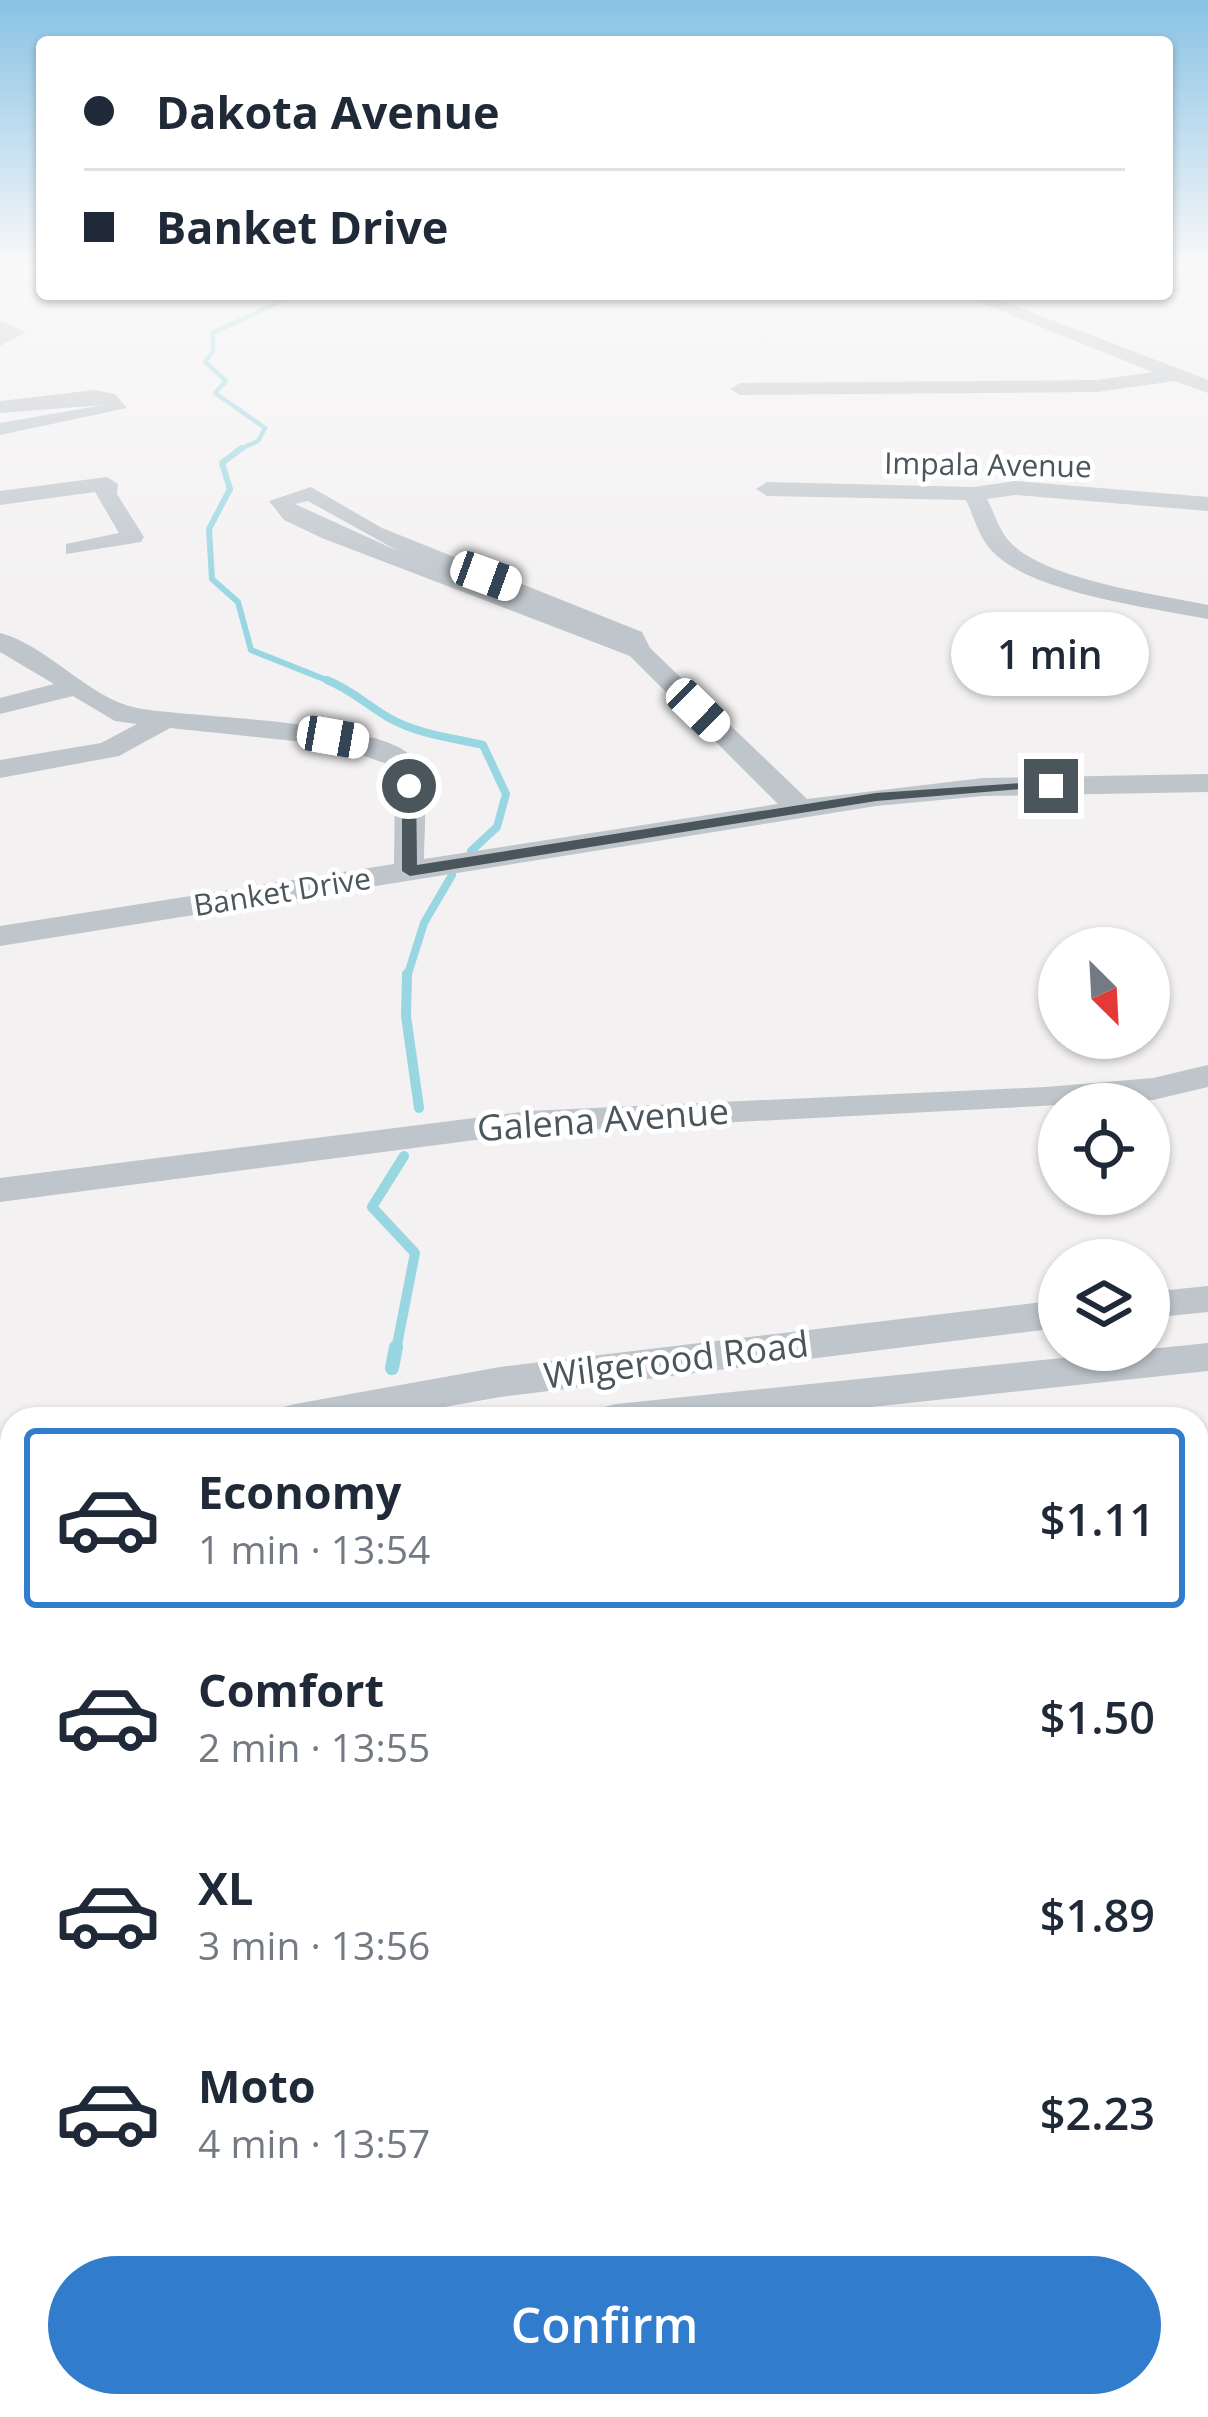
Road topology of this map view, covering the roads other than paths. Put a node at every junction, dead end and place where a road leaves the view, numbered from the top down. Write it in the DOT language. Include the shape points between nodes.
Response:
graph roads {
  1 [pos="1149,379"];
  2 [pos="740,389"];
  3 [pos="0,406"];
  4 [pos="0,429"];
  5 [pos="767,489"];
  6 [pos="974,494"];
  7 [pos="0,498"];
  8 [pos="1208,504"];
  9 [pos="74,548"];
  10 [pos="1208,612"];
  11 [pos="0,641"];
  12 [pos="639,651"];
  13 [pos="75,688"];
  14 [pos="0,706"];
  15 [pos="160,723"];
  16 [pos="0,769"];
  17 [pos="1208,783"];
  18 [pos="799,808"];
  19 [pos="410,871"];
  20 [pos="0,936"];
  21 [pos="1208,1076"];
  22 [pos="0,1190"];
  23 [pos="1208,1299"];
  24 [pos="1170,1303"];
  25 [pos="1038,1317"];
  26 [pos="1208,1357"];
  27 [pos="361,1407"];
  28 [pos="717,1407"];
  1 -- 2 [label="street"];
  3 -- 4 [label="street" via="94,396 117,408"];
  5 -- 6 [label="street, Impala Avenue"];
  6 -- 8 [label="street, Impala Avenue" via="1015,488"];
  6 -- 10 [label="street" via="996,541 1014,556 1091,585"];
  7 -- 9 [label="street" via="110,472 106,494 133,537"];
  11 -- 13 [label="street"];
  12 -- 12 [label="street" via="330,533 280,501 311,494 374,533 606,624 633,638"];
  12 -- 18 [label="street"];
  13 -- 14 [label="street"];
  13 -- 15 [label="street" via="111,710"];
  15 -- 16 [label="street" via="109,750"];
  15 -- 19 [label="street" via="333,737 386,750 400,760 409,786"];
  17 -- 18 [label="street, Banket Drive" via="940,789"];
  18 -- 19 [label="street, Banket Drive"];
  19 -- 20 [label="street, Banket Drive"];
  21 -- 22 [label="street, Galena Avenue" via="1046,1098 529,1122"];
  23 -- 24 [label="street"];
  25 -- 27 [label="street, Wilgerood Road" via="500,1382"];
  26 -- 28 [label="street, Wilgerood Road"];
}
